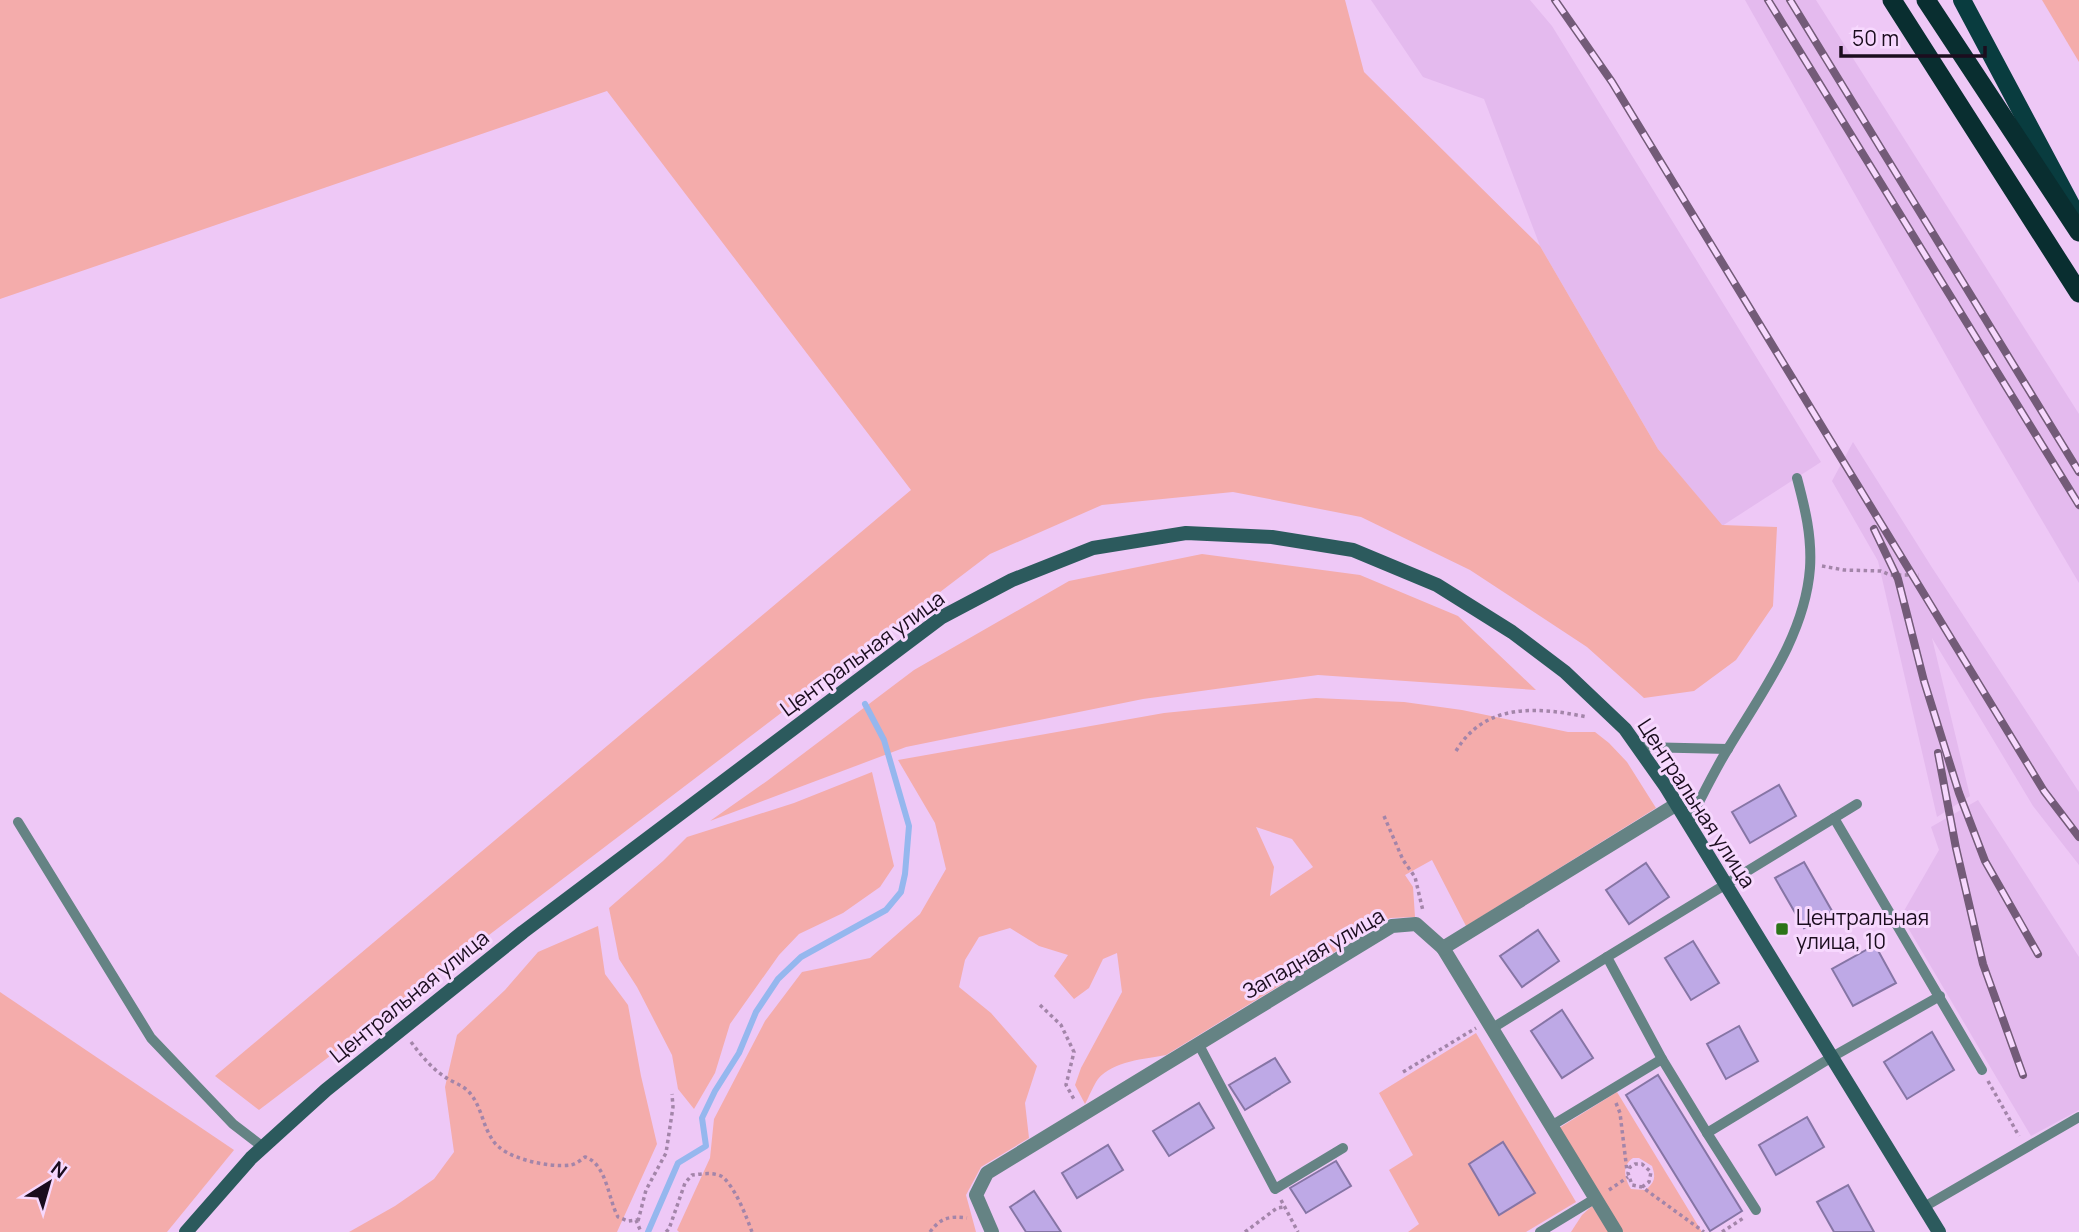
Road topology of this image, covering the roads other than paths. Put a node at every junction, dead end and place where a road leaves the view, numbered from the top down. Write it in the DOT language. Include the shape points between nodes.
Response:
graph roads {
  1 [pos="1892,0"];
  2 [pos="1926,0"];
  3 [pos="1962,0"];
  4 [pos="2079,219"];
  5 [pos="2079,232"];
  6 [pos="2079,293"];
  7 [pos="1797,478"];
  8 [pos="1640,747"];
  9 [pos="1728,749"];
  10 [pos="1677,804"];
  11 [pos="1857,804"];
  12 [pos="1834,818"];
  13 [pos="18,822"];
  14 [pos="1688,823"];
  15 [pos="1726,884"];
  16 [pos="1443,948"];
  17 [pos="1607,957"];
  18 [pos="1940,996"];
  19 [pos="1489,1026"];
  20 [pos="1199,1045"];
  21 [pos="1832,1057"];
  22 [pos="1662,1059"];
  23 [pos="1982,1070"];
  24 [pos="2079,1118"];
  25 [pos="1551,1126"];
  26 [pos="1707,1133"];
  27 [pos="263,1147"];
  28 [pos="1343,1148"];
  29 [pos="1596,1199"];
  30 [pos="1924,1207"];
  31 [pos="1756,1210"];
  32 [pos="186,1232"];
  33 [pos="992,1232"];
  34 [pos="1540,1232"];
  35 [pos="1616,1232"];
  36 [pos="1938,1232"];
  1 -- 6 [label="highway"];
  2 -- 5 [label="highway"];
  3 -- 4 [label="main road"];
  7 -- 9 [label="lane" via="1808,522 1806,592 1782,658"];
  8 -- 9 [label="lane"];
  8 -- 10 [label="main road, Центральная улица"];
  8 -- 27 [label="main road, Центральная улица" via="1565,672 1512,632 1437,585 1353,550 1272,537 1186,533 1093,548 1012,580 942,617 523,932 326,1090"];
  9 -- 14 [label="lane"];
  10 -- 14 [label="main road, Центральная улица"];
  10 -- 16 [label="street"];
  11 -- 12 [label="lane"];
  12 -- 15 [label="lane"];
  12 -- 18 [label="lane"];
  13 -- 27 [label="lane" via="150,1038 233,1124"];
  14 -- 15 [label="main road, Центральная улица"];
  15 -- 17 [label="lane"];
  15 -- 21 [label="main road, Центральная улица"];
  16 -- 19 [label="street"];
  16 -- 20 [label="street, Западная улица" via="1416,924 1392,926"];
  17 -- 19 [label="lane"];
  17 -- 22 [label="lane"];
  18 -- 21 [label="lane"];
  18 -- 23 [label="lane"];
  19 -- 25 [label="street"];
  20 -- 28 [label="lane" via="1275,1189"];
  20 -- 33 [label="street, Западная улица" via="987,1174 977,1198"];
  21 -- 26 [label="lane"];
  21 -- 30 [label="main road, Центральная улица"];
  22 -- 25 [label="lane"];
  22 -- 26 [label="lane"];
  24 -- 30 [label="lane"];
  25 -- 29 [label="street"];
  26 -- 31 [label="lane"];
  27 -- 32 [label="main road, Центральная улица"];
  29 -- 34 [label="lane"];
  29 -- 35 [label="street"];
  30 -- 36 [label="main road, Центральная улица"];
}
